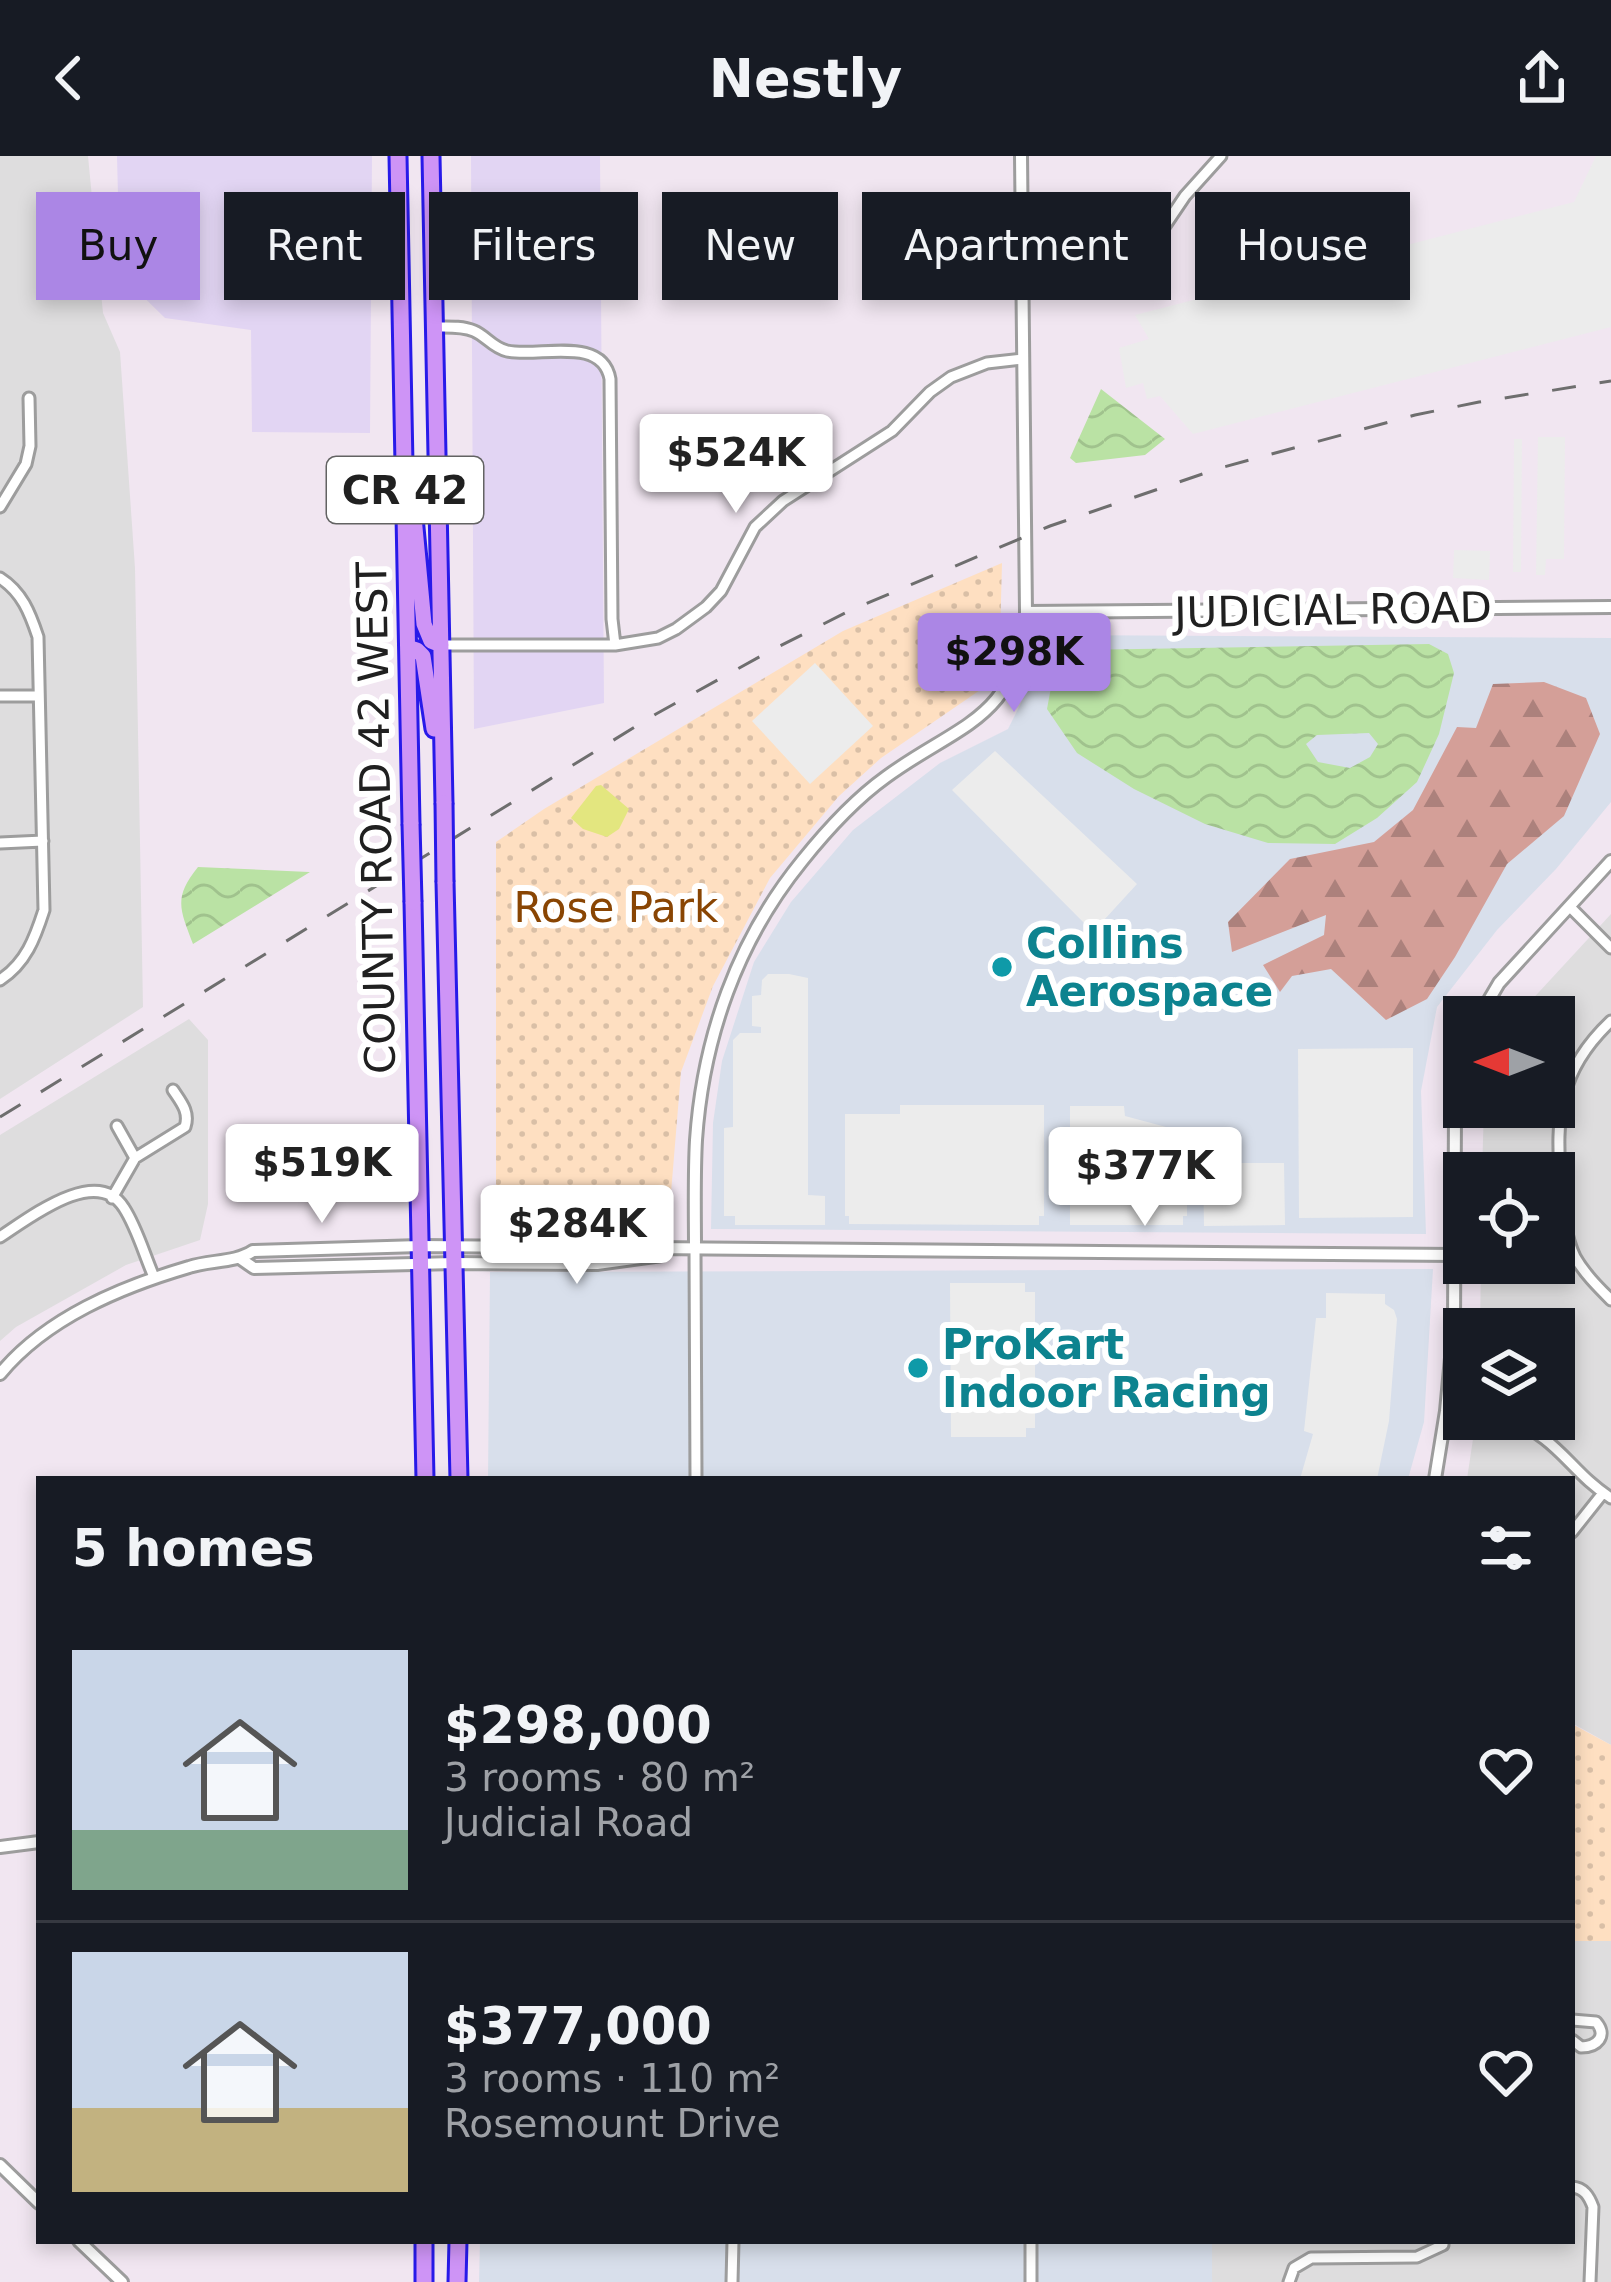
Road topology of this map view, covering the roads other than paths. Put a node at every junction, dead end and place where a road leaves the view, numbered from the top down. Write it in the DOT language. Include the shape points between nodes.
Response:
graph roads {
  1 [pos="398,156"];
  2 [pos="1022,156"];
  3 [pos="1221,156"];
  4 [pos="432,159"];
  5 [pos="1171,217"];
  6 [pos="435,327"];
  7 [pos="1023,358"];
  8 [pos="29,398"];
  9 [pos="404,425"];
  10 [pos="0,507"];
  11 [pos="0,578"];
  12 [pos="1611,607"];
  13 [pos="1026,612"];
  14 [pos="441,645"];
  15 [pos="615,645"];
  16 [pos="408,647"];
  17 [pos="39,695"];
  18 [pos="0,696"];
  19 [pos="444,803"];
  20 [pos="43,842"];
  21 [pos="0,843"];
  22 [pos="1611,861"];
  23 [pos="1570,907"];
  24 [pos="1611,948"];
  25 [pos="0,980"];
  26 [pos="1491,996"];
  27 [pos="1611,1021"];
  28 [pos="173,1090"];
  29 [pos="117,1126"];
  30 [pos="135,1158"];
  31 [pos="112,1198"];
  32 [pos="0,1237"];
  33 [pos="420,1246"];
  34 [pos="695,1250"];
  35 [pos="454,1255"];
  36 [pos="1443,1255"];
  37 [pos="241,1259"];
  38 [pos="420,1264"];
  39 [pos="154,1277"];
  40 [pos="1611,1300"];
  41 [pos="0,1374"];
  42 [pos="1443,1430"];
  43 [pos="1548,1440"];
  44 [pos="425,1476"];
  45 [pos="459,1476"];
  46 [pos="696,1476"];
  47 [pos="1435,1476"];
  48 [pos="1607,1496"];
  49 [pos="1575,1529"];
  50 [pos="36,1842"];
  51 [pos="0,1846"];
  52 [pos="1575,2020"];
  53 [pos="1575,2042"];
  54 [pos="0,2164"];
  55 [pos="1575,2188"];
  56 [pos="36,2200"];
  57 [pos="82,2244"];
  58 [pos="424,2244"];
  59 [pos="458,2244"];
  60 [pos="733,2244"];
  61 [pos="1031,2244"];
  62 [pos="1443,2244"];
  63 [pos="122,2282"];
  64 [pos="424,2282"];
  65 [pos="457,2282"];
  66 [pos="732,2282"];
  67 [pos="1031,2282"];
  68 [pos="1289,2282"];
  69 [pos="1590,2282"];
  1 -- 9 [label="highway, COUNTY ROAD 42 WEST / CR 42"];
  2 -- 7 [label="street"];
  3 -- 5 [label="street"];
  4 -- 6 [label="highway, COUNTY ROAD 42 WEST / CR 42"];
  6 -- 14 [label="highway, COUNTY ROAD 42 WEST / CR 42"];
  6 -- 15 [label="street" via="467,328 505,351 586,353 607,367"];
  7 -- 13 [label="street"];
  7 -- 15 [label="street" via="941,382 892,431 767,514 721,591 692,620 658,638"];
  8 -- 10 [label="street" via="26,464"];
  9 -- 14 [label="highway" via="424,624"];
  9 -- 16 [label="highway, COUNTY ROAD 42 WEST / CR 42"];
  11 -- 17 [label="street" via="29,609"];
  12 -- 13 [label="street, JUDICIAL ROAD"];
  13 -- 34 [label="street" via="1022,648 992,707 846,812 760,920 705,1064"];
  14 -- 15 [label="street"];
  14 -- 19 [label="highway, COUNTY ROAD 42 WEST / CR 42"];
  16 -- 19 [label="highway" via="426,668"];
  16 -- 33 [label="highway, COUNTY ROAD 42 WEST / CR 42, bridge"];
  17 -- 18 [label="street"];
  17 -- 20 [label="street"];
  19 -- 35 [label="highway, COUNTY ROAD 42 WEST / CR 42, bridge"];
  20 -- 21 [label="street"];
  20 -- 25 [label="street" via="44,910 33,946"];
  22 -- 23 [label="street"];
  23 -- 24 [label="street"];
  23 -- 26 [label="street"];
  27 -- 40 [label="street" via="1577,1061 1561,1101 1558,1146 1575,1256"];
  28 -- 30 [label="street" via="185,1127"];
  29 -- 30 [label="street"];
  30 -- 31 [label="street"];
  31 -- 32 [label="street" via="71,1193"];
  31 -- 39 [label="street" via="122,1202"];
  33 -- 35 [label="street"];
  33 -- 37 [label="street" via="253,1251"];
  33 -- 38 [label="highway, COUNTY ROAD 42 WEST / CR 42"];
  34 -- 35 [label="street"];
  34 -- 36 [label="street"];
  34 -- 46 [label="street"];
  35 -- 38 [label="street"];
  35 -- 45 [label="highway, COUNTY ROAD 42 WEST / CR 42"];
  37 -- 38 [label="street" via="254,1268"];
  37 -- 39 [label="street"];
  38 -- 44 [label="highway, COUNTY ROAD 42 WEST / CR 42"];
  39 -- 41 [label="street" via="45,1331"];
  42 -- 47 [label="street"];
  43 -- 48 [label="street"];
  48 -- 49 [label="street"];
  50 -- 51 [label="street"];
  52 -- 53 [label="street" via="1596,2022 1602,2036 1589,2047"];
  54 -- 56 [label="street"];
  55 -- 69 [label="street" via="1593,2207"];
  57 -- 63 [label="street"];
  58 -- 64 [label="highway"];
  59 -- 65 [label="highway"];
  60 -- 66 [label="street"];
  61 -- 67 [label="street"];
  62 -- 68 [label="street" via="1417,2257 1311,2258"];
}
